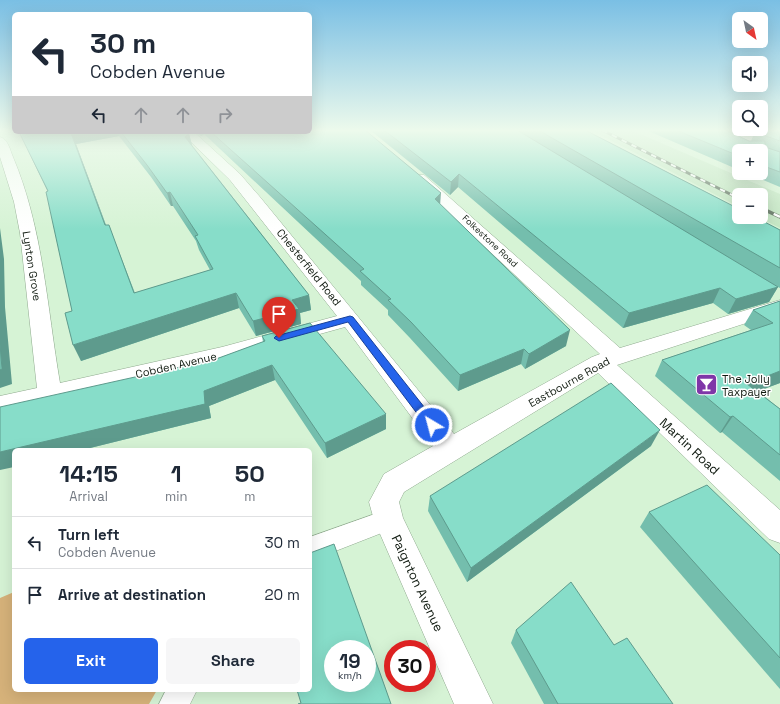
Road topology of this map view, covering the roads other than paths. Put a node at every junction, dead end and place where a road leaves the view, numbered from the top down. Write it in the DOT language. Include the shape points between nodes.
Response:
graph roads {
  1 [pos="8,163"];
  2 [pos="220,163"];
  3 [pos="406,166"];
  4 [pos="778,299"];
  5 [pos="350,319"];
  6 [pos="608,359"];
  7 [pos="50,394"];
  8 [pos="0,405"];
  9 [pos="450,448"];
  10 [pos="394,483"];
  11 [pos="389,520"];
  12 [pos="780,529"];
  13 [pos="312,549"];
  14 [pos="181,692"];
  15 [pos="174,704"];
  16 [pos="474,704"];
  1 -- 7 [label="street, Lynton Grove" via="21,201 37,291"];
  2 -- 5 [label="street, Chesterfield Road" via="255,200"];
  3 -- 6 [label="street, Folkestone Road" via="440,195"];
  4 -- 6 [label="street, Eastbourne Road"];
  5 -- 7 [label="street, Cobden Avenue" via="222,354"];
  5 -- 9 [label="street, Chesterfield Road"];
  6 -- 9 [label="street, Eastbourne Road"];
  6 -- 12 [label="street, Martin Road"];
  7 -- 8 [label="street, Cobden Avenue"];
  9 -- 10 [label="street, Eastbourne Road"];
  10 -- 11 [label="street, Paignton Avenue" via="384,502"];
  11 -- 13 [label="lane"];
  11 -- 16 [label="street, Paignton Avenue"];
  14 -- 15 [label="lane"];
}
